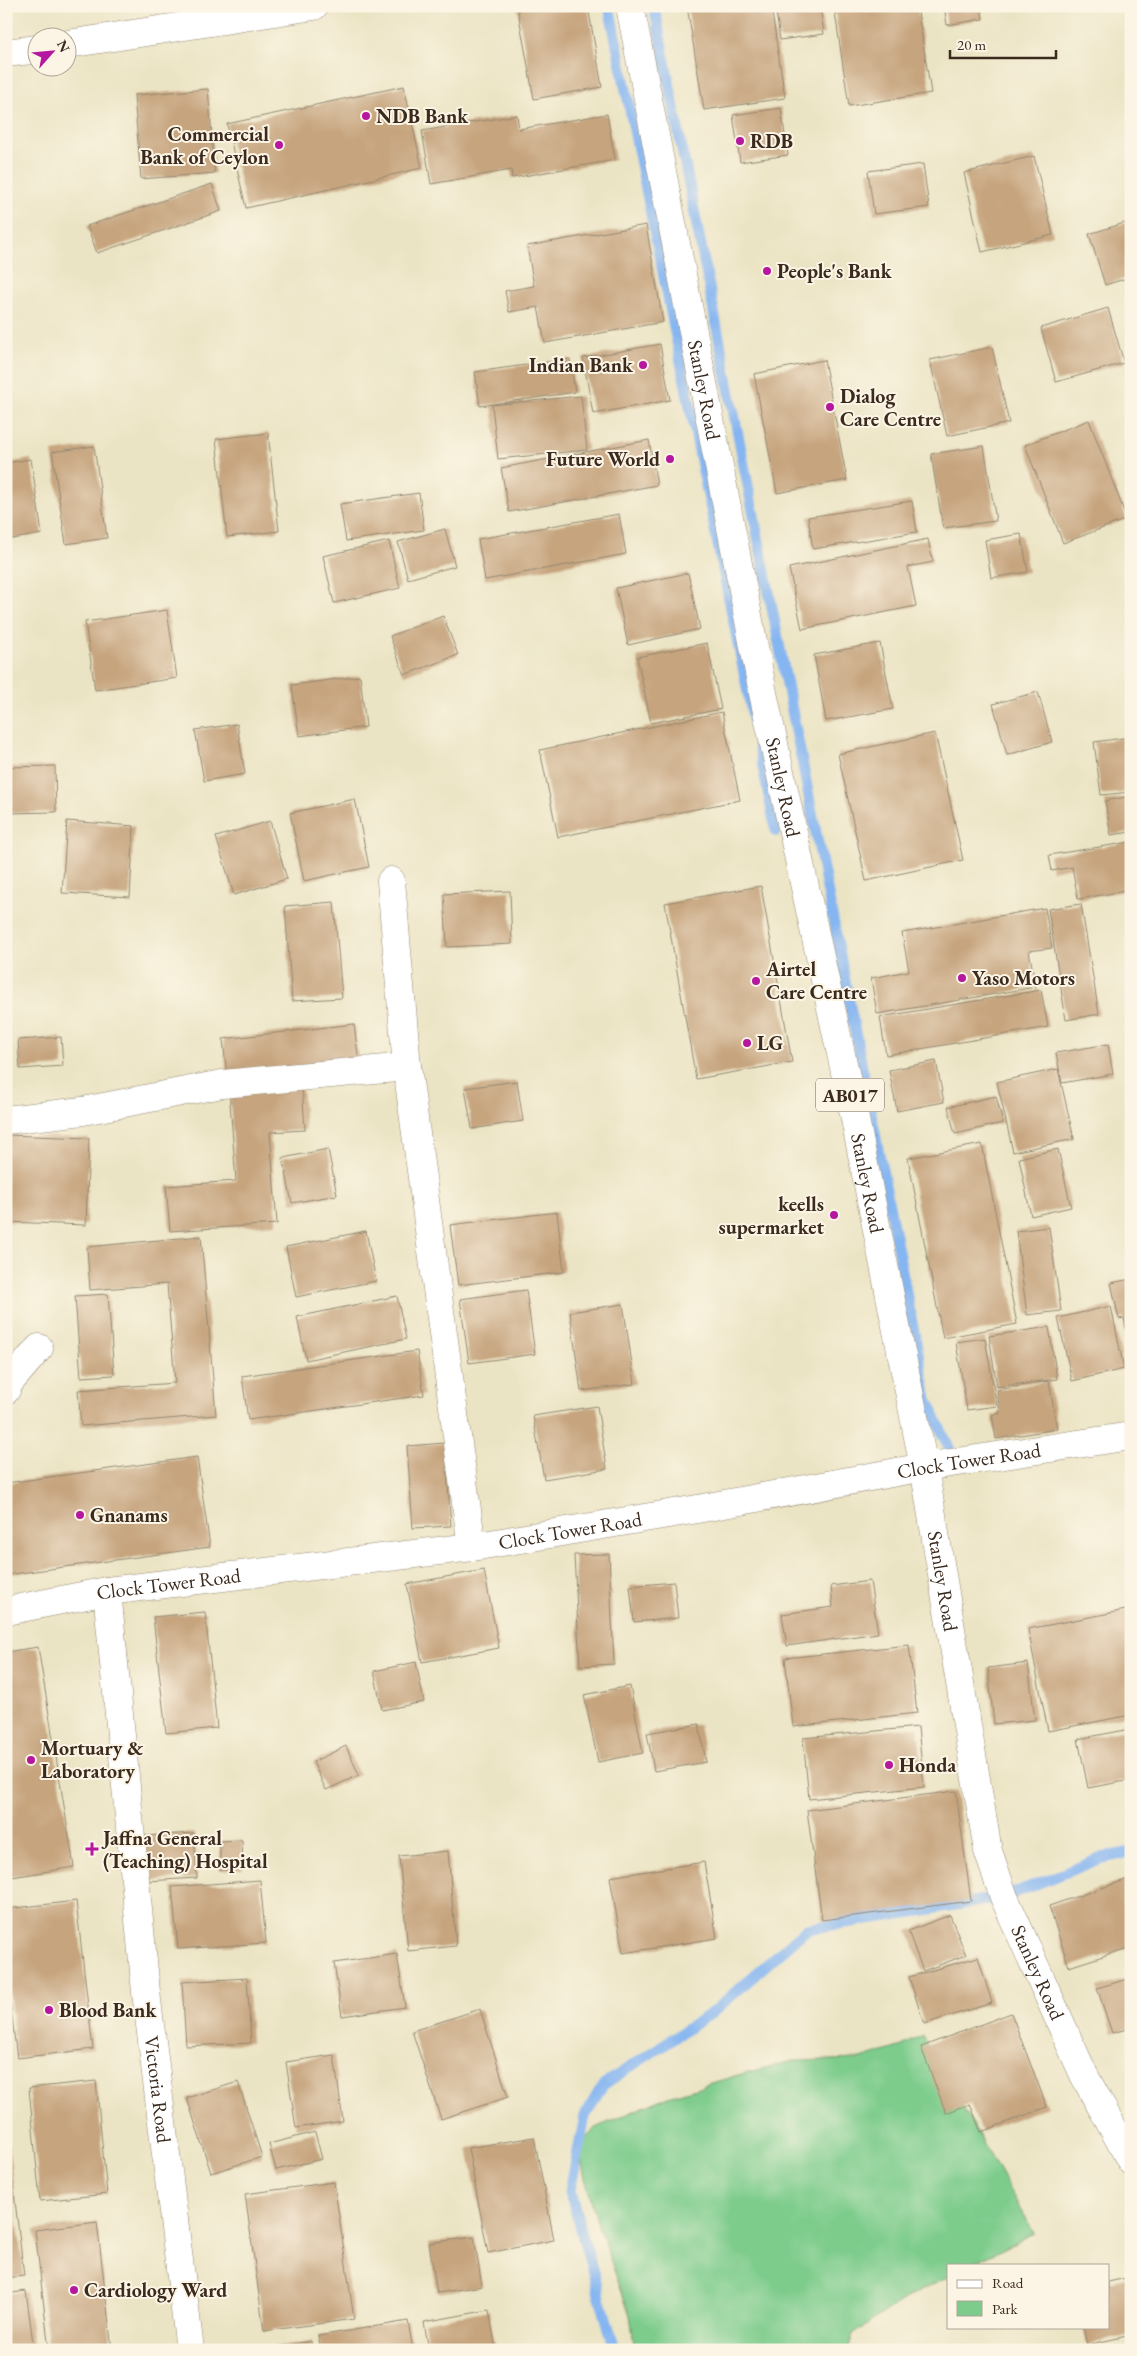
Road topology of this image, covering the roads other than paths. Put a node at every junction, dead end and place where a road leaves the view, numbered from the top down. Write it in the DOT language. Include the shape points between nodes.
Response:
graph roads {
  1 [pos="314,6"];
  2 [pos="630,6"];
  3 [pos="78,42"];
  4 [pos="28,50"];
  5 [pos="6,53"];
  6 [pos="391,881"];
  7 [pos="407,1067"];
  8 [pos="6,1120"];
  9 [pos="39,1348"];
  10 [pos="6,1390"];
  11 [pos="1131,1436"];
  12 [pos="924,1467"];
  13 [pos="472,1547"];
  14 [pos="107,1591"];
  15 [pos="6,1611"];
  16 [pos="1131,2161"];
  17 [pos="190,2350"];
  1 -- 3 [label="main road"];
  2 -- 12 [label="main road, Stanley Road / AB017" via="762,684 854,1114"];
  4 -- 5 [label="main road"];
  6 -- 7 [label="main road"];
  7 -- 8 [label="main road" via="222,1084 83,1111"];
  7 -- 13 [label="main road"];
  9 -- 10 [label="main road"];
  11 -- 12 [label="main road, Clock Tower Road"];
  12 -- 13 [label="main road, Clock Tower Road"];
  12 -- 16 [label="main road, Stanley Road / AB017" via="988,1851 1004,1897 1084,2075"];
  13 -- 14 [label="main road, Clock Tower Road"];
  14 -- 15 [label="main road, Clock Tower Road"];
  14 -- 17 [label="main road, Victoria Road" via="146,1992"];
}
